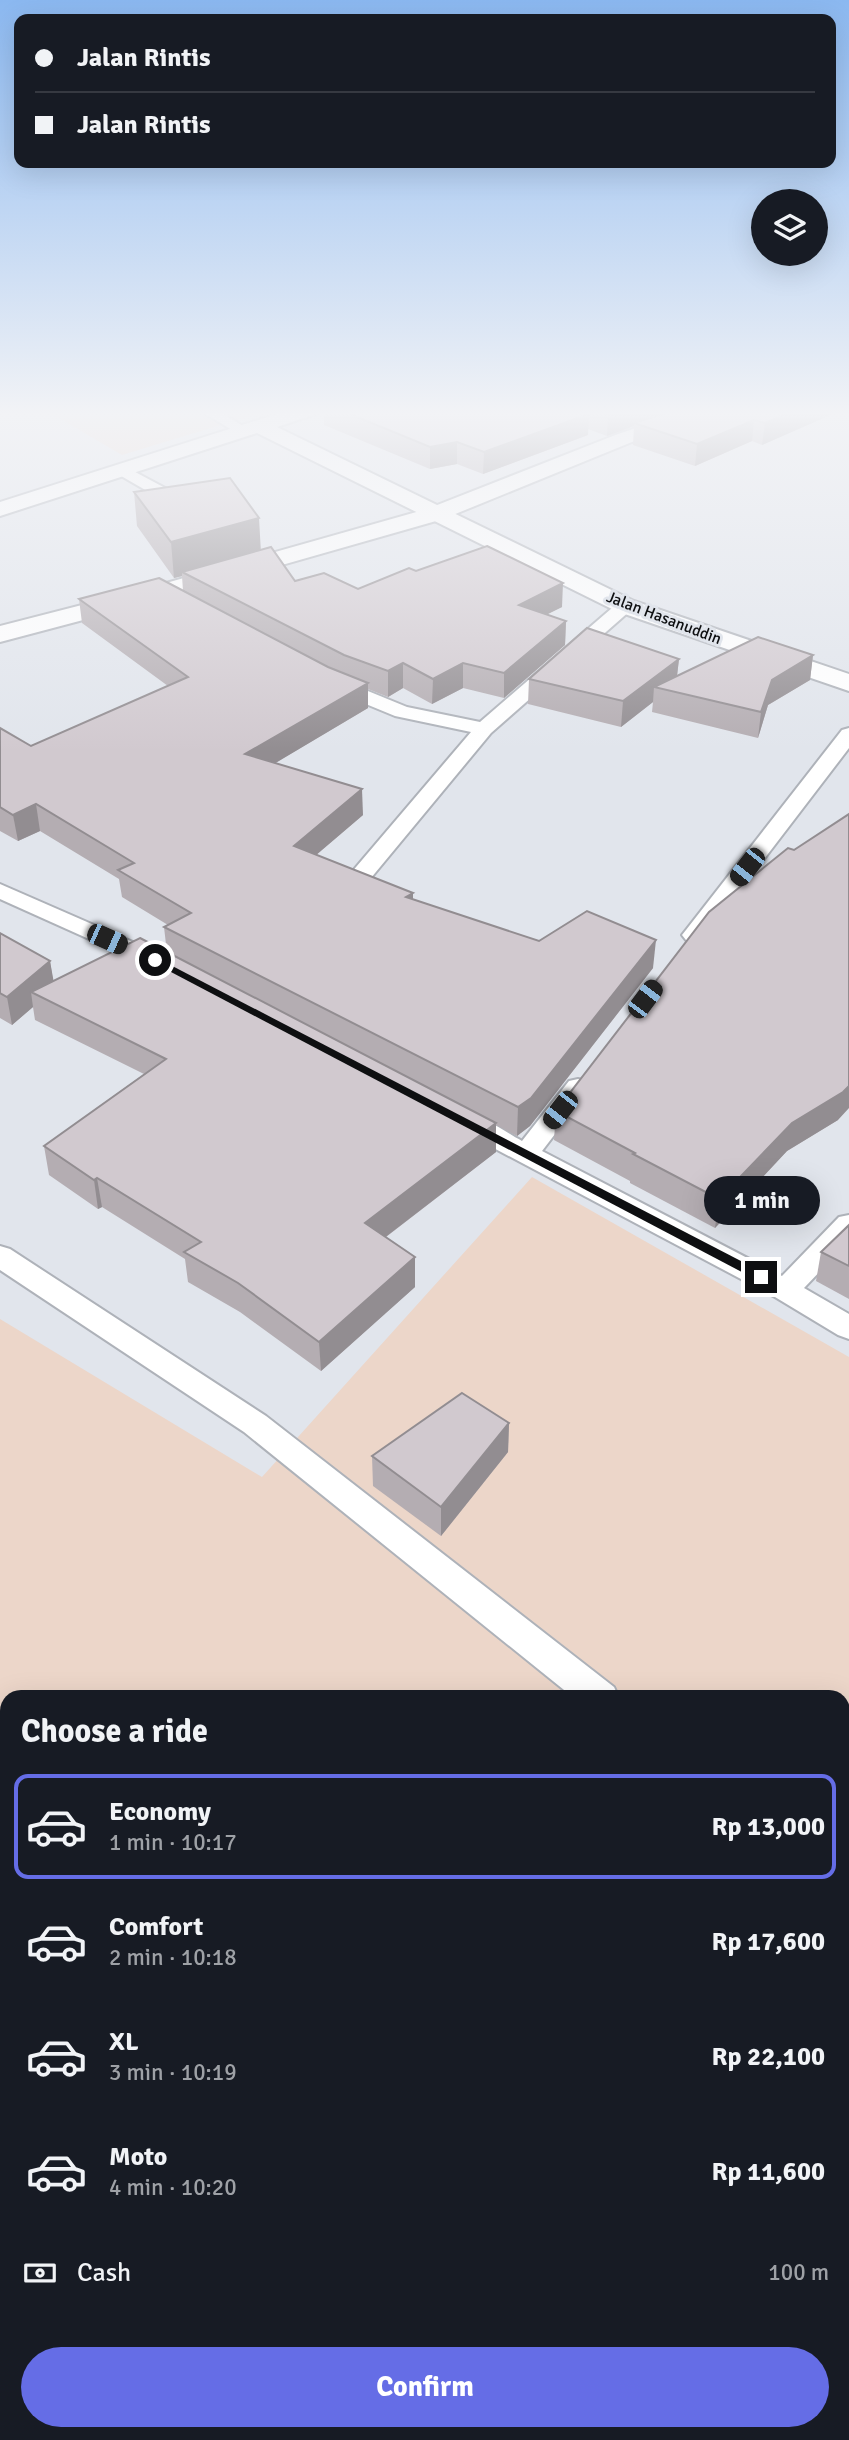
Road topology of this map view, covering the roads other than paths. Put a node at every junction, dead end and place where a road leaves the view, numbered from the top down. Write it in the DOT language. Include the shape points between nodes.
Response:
graph roads {
  1 [pos="400,524"];
  2 [pos="455,524"];
  3 [pos="162,592"];
  4 [pos="185,604"];
  5 [pos="625,606"];
  6 [pos="0,634"];
  7 [pos="313,674"];
  8 [pos="849,683"];
  9 [pos="484,729"];
  10 [pos="849,734"];
  11 [pos="354,885"];
  12 [pos="0,891"];
  13 [pos="679,955"];
  14 [pos="180,973"];
  15 [pos="594,1066"];
  16 [pos="440,1109"];
  17 [pos="526,1154"];
  18 [pos="849,1224"];
  19 [pos="0,1256"];
  20 [pos="785,1290"];
  21 [pos="849,1328"];
  22 [pos="591,1690"];
  1 -- 3 [label="street"];
  2 -- 5 [label="street, Jalan Hasanuddin"];
  3 -- 4 [label="lane"];
  3 -- 6 [label="street"];
  5 -- 8 [label="street, Jalan Hasanuddin"];
  5 -- 9 [label="lane"];
  7 -- 9 [label="lane" via="402,712"];
  9 -- 11 [label="lane"];
  10 -- 13 [label="lane"];
  12 -- 14 [label="lane"];
  15 -- 17 [label="lane"];
  16 -- 17 [label="lane"];
  17 -- 20 [label="lane"];
  18 -- 20 [label="lane"];
  19 -- 22 [label="lane" via="255,1424"];
  20 -- 21 [label="lane"];
}
